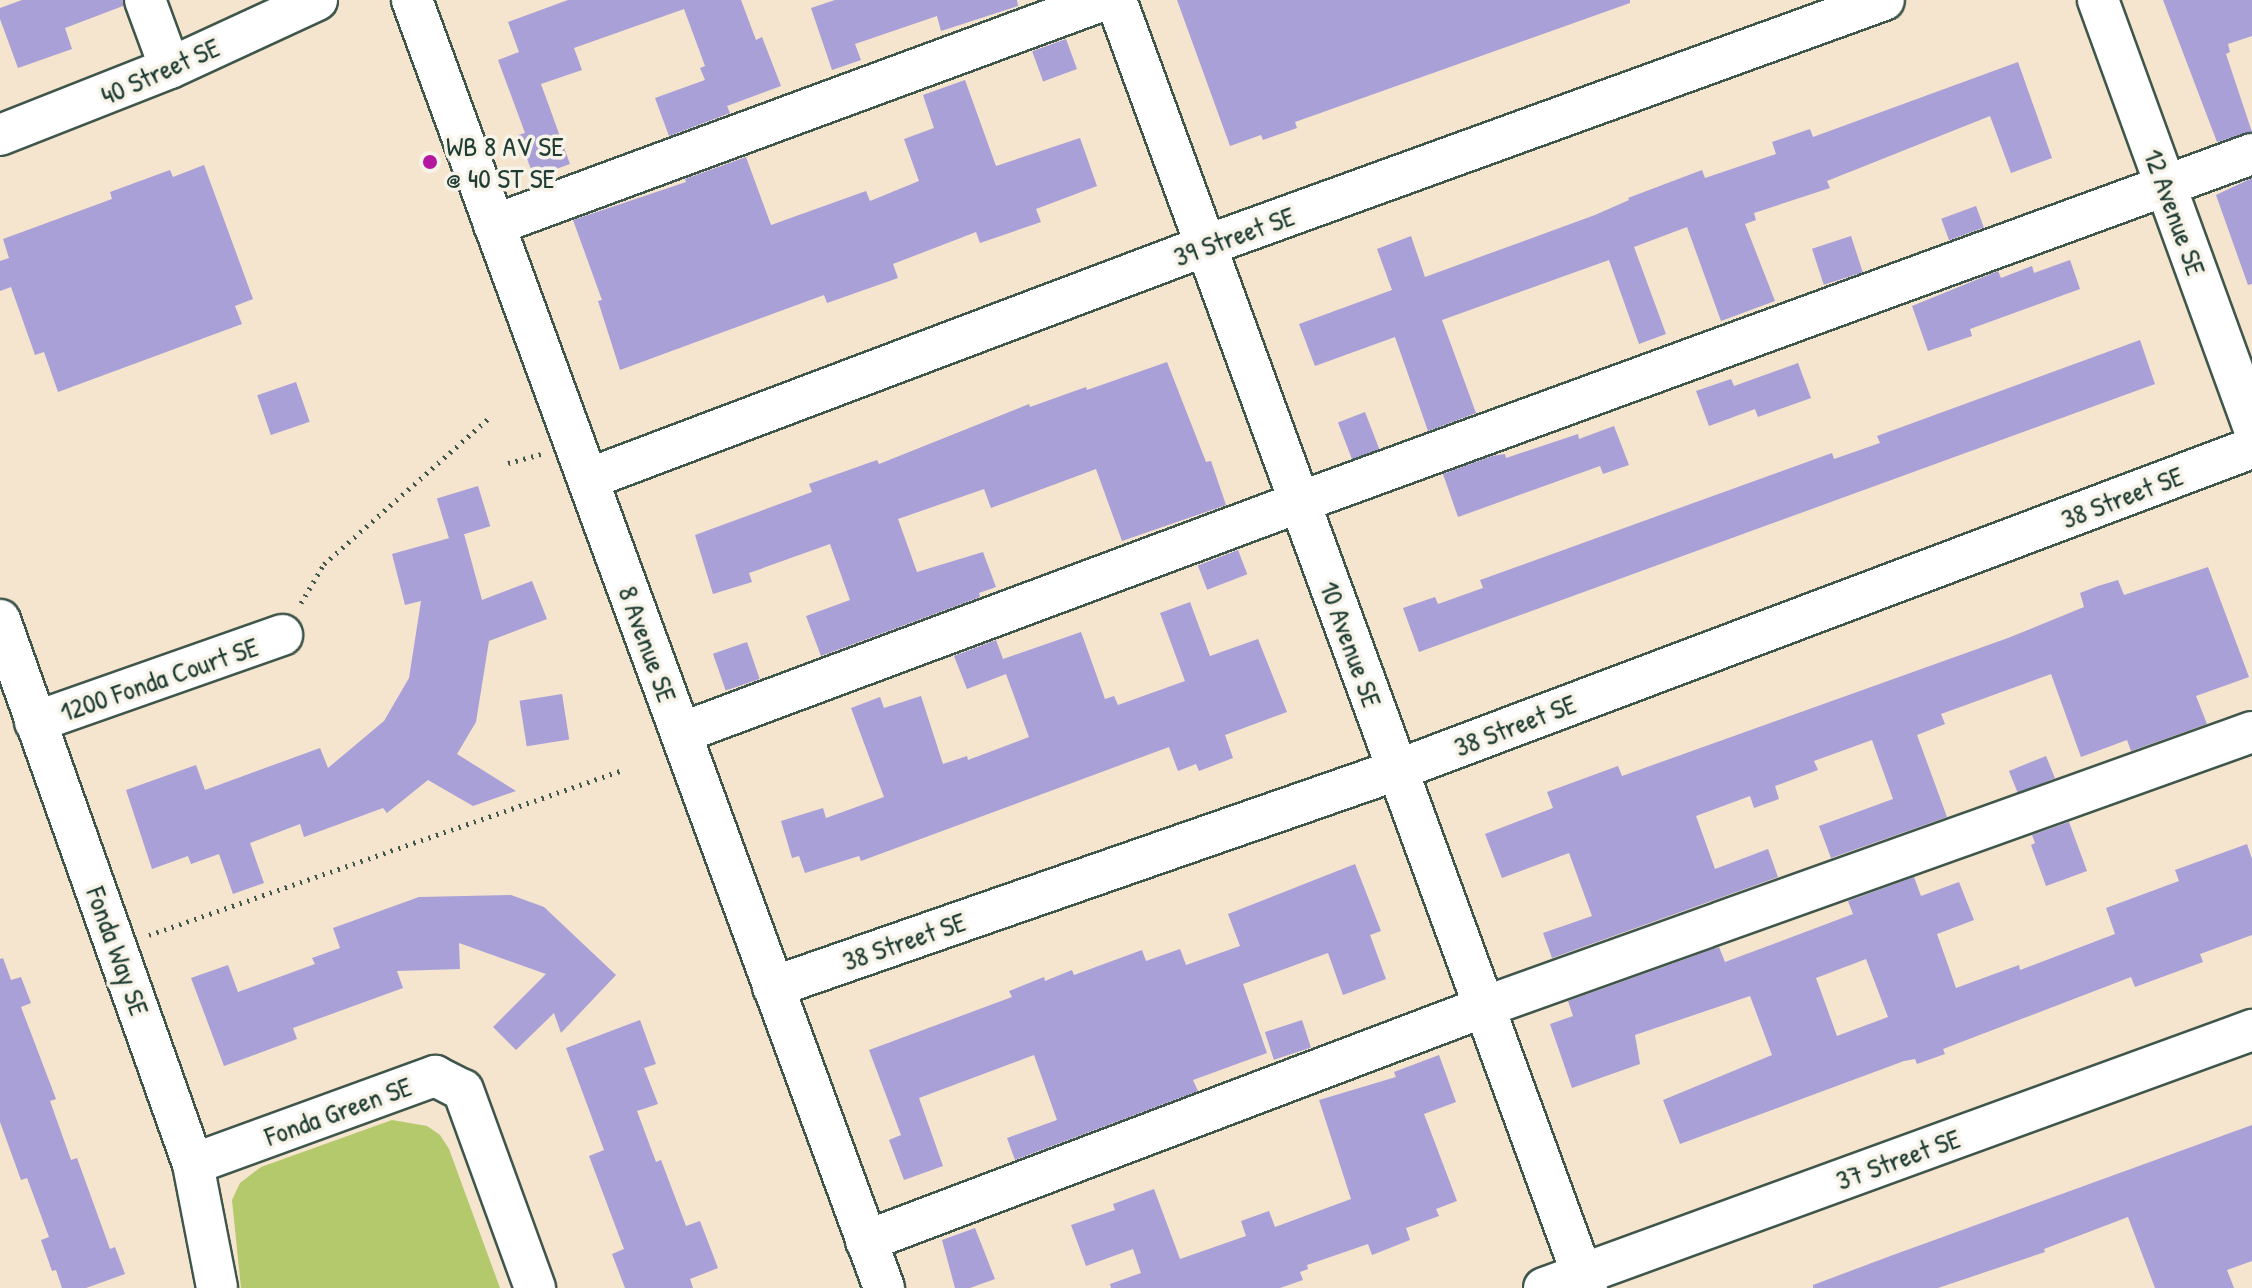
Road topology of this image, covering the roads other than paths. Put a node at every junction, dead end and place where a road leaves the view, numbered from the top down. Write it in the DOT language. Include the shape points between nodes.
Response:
graph roads {
  1 [pos="145,0"];
  2 [pos="317,0"];
  3 [pos="412,0"];
  4 [pos="1104,0"];
  5 [pos="1116,0"];
  6 [pos="1884,0"];
  7 [pos="2098,0"];
  8 [pos="170,68"];
  9 [pos="0,135"];
  10 [pos="2252,154"];
  11 [pos="2165,185"];
  12 [pos="494,225"];
  13 [pos="1205,246"];
  14 [pos="2252,424"];
  15 [pos="2252,448"];
  16 [pos="588,479"];
  17 [pos="1300,502"];
  18 [pos="0,620"];
  19 [pos="282,635"];
  20 [pos="35,722"];
  21 [pos="2252,732"];
  22 [pos="681,733"];
  23 [pos="1397,770"];
  24 [pos="773,987"];
  25 [pos="1484,1007"];
  26 [pos="2252,1030"];
  27 [pos="193,1164"];
  28 [pos="866,1241"];
  29 [pos="1585,1281"];
  30 [pos="217,1288"];
  31 [pos="535,1288"];
  32 [pos="884,1288"];
  33 [pos="1544,1288"];
  1 -- 8 [label="street"];
  2 -- 8 [label="street, 40 Street SE"];
  3 -- 12 [label="street, 8 Avenue SE"];
  4 -- 12 [label="street"];
  5 -- 13 [label="street, 10 Avenue SE"];
  6 -- 13 [label="street, 39 Street SE"];
  7 -- 11 [label="street, 12 Avenue SE"];
  8 -- 9 [label="street, 40 Street SE"];
  10 -- 11 [label="street"];
  11 -- 14 [label="street, 12 Avenue SE"];
  11 -- 17 [label="street"];
  12 -- 16 [label="street, 8 Avenue SE"];
  13 -- 16 [label="street, 39 Street SE"];
  13 -- 17 [label="street, 10 Avenue SE"];
  15 -- 23 [label="street, 38 Street SE"];
  16 -- 22 [label="street, 8 Avenue SE"];
  17 -- 22 [label="street"];
  17 -- 23 [label="street, 10 Avenue SE"];
  18 -- 20 [label="street, Fonda Way SE"];
  19 -- 20 [label="street, 1200 Fonda Court SE"];
  20 -- 27 [label="street, Fonda Way SE"];
  21 -- 25 [label="street"];
  22 -- 24 [label="street, 8 Avenue SE"];
  23 -- 24 [label="street, 38 Street SE"];
  23 -- 25 [label="street, 10 Avenue SE"];
  24 -- 28 [label="street, 8 Avenue SE"];
  25 -- 28 [label="street"];
  25 -- 29 [label="street, 10 Avenue SE"];
  26 -- 29 [label="street, 37 Street SE"];
  27 -- 30 [label="street, Fonda Way SE"];
  27 -- 31 [label="street, Fonda Green SE" via="435,1076 463,1090"];
  28 -- 32 [label="street, 8 Avenue SE"];
  29 -- 33 [label="street, 37 Street SE"];
}
